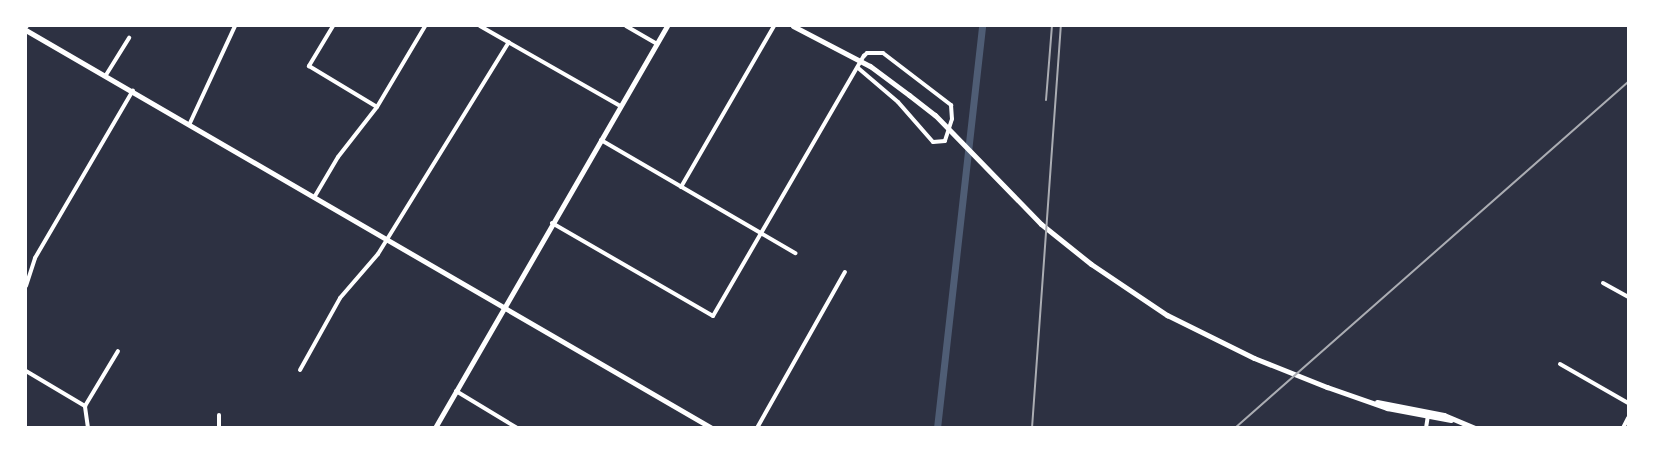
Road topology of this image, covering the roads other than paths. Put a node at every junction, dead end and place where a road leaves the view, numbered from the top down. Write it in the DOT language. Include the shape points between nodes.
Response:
graph roads {
  1 [pos="235,26"];
  2 [pos="333,26"];
  3 [pos="425,26"];
  4 [pos="480,26"];
  5 [pos="626,26"];
  6 [pos="667,26"];
  7 [pos="774,26"];
  8 [pos="793,26"];
  9 [pos="26,28"];
  10 [pos="129,38"];
  11 [pos="508,42"];
  12 [pos="656,43"];
  13 [pos="862,62"];
  14 [pos="858,68"];
  15 [pos="106,75"];
  16 [pos="133,90"];
  17 [pos="620,106"];
  18 [pos="377,107"];
  19 [pos="190,123"];
  20 [pos="601,140"];
  21 [pos="681,187"];
  22 [pos="315,196"];
  23 [pos="552,224"];
  24 [pos="762,233"];
  25 [pos="386,238"];
  26 [pos="795,253"];
  27 [pos="845,272"];
  28 [pos="1603,282"];
  29 [pos="26,286"];
  30 [pos="1629,297"];
  31 [pos="504,306"];
  32 [pos="118,351"];
  33 [pos="1560,364"];
  34 [pos="300,370"];
  35 [pos="26,372"];
  36 [pos="456,391"];
  37 [pos="1375,402"];
  38 [pos="1629,403"];
  39 [pos="85,406"];
  40 [pos="219,415"];
  41 [pos="1428,416"];
  42 [pos="1629,418"];
  43 [pos="1451,420"];
  44 [pos="88,428"];
  45 [pos="219,428"];
  46 [pos="435,428"];
  47 [pos="517,428"];
  48 [pos="712,428"];
  49 [pos="757,428"];
  50 [pos="1426,428"];
  51 [pos="1474,428"];
  52 [pos="1623,428"];
  1 -- 19 [label="street"];
  2 -- 18 [label="street" via="309,66"];
  3 -- 18 [label="street"];
  4 -- 11 [label="street"];
  5 -- 12 [label="street"];
  6 -- 12 [label="street"];
  7 -- 21 [label="street"];
  8 -- 13 [label="main road"];
  9 -- 15 [label="street"];
  10 -- 15 [label="street"];
  11 -- 17 [label="street"];
  11 -- 25 [label="street"];
  12 -- 17 [label="street"];
  13 -- 14 [label="street"];
  13 -- 14 [label="street" via="867,52 879,51 951,105 952,119 945,141 933,142 898,102"];
  13 -- 37 [label="main road" via="935,115 1041,224 1124,288 1211,339 1327,387"];
  14 -- 24 [label="street"];
  15 -- 16 [label="street"];
  16 -- 19 [label="street"];
  16 -- 29 [label="street" via="35,258"];
  17 -- 20 [label="street"];
  18 -- 22 [label="street" via="338,157"];
  19 -- 22 [label="street"];
  20 -- 21 [label="street"];
  20 -- 23 [label="street"];
  21 -- 24 [label="street"];
  22 -- 25 [label="street"];
  23 -- 24 [label="street" via="713,316"];
  23 -- 31 [label="street"];
  24 -- 26 [label="street"];
  25 -- 31 [label="street"];
  25 -- 34 [label="street" via="370,264 340,298"];
  27 -- 49 [label="street"];
  28 -- 30 [label="street"];
  31 -- 36 [label="street"];
  31 -- 48 [label="street"];
  32 -- 39 [label="street"];
  33 -- 38 [label="street"];
  35 -- 39 [label="street"];
  36 -- 46 [label="street"];
  36 -- 47 [label="street"];
  37 -- 41 [label="main road"];
  37 -- 43 [label="main road" via="1434,412"];
  39 -- 44 [label="street"];
  40 -- 45 [label="street"];
  41 -- 43 [label="main road"];
  41 -- 50 [label="street"];
  42 -- 52 [label="street"];
  43 -- 51 [label="main road"];
}
